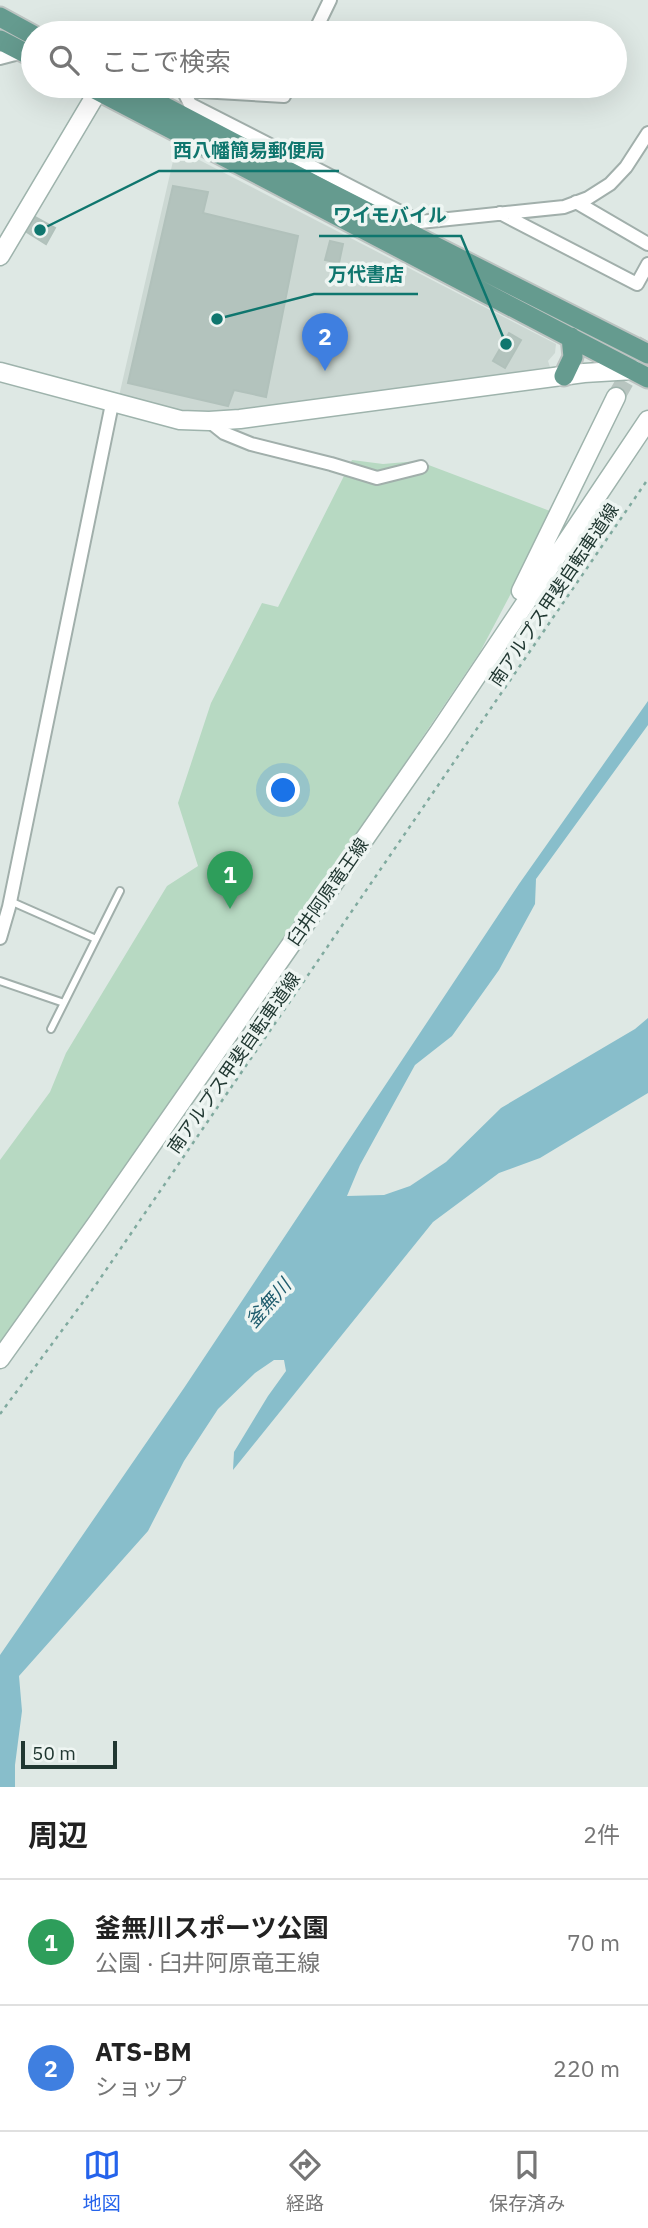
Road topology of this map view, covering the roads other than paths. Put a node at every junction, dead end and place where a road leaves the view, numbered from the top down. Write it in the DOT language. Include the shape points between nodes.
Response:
graph roads {
  1 [pos="330,0"];
  2 [pos="0,17"];
  3 [pos="320,21"];
  4 [pos="21,39"];
  5 [pos="0,40"];
  6 [pos="21,46"];
  7 [pos="21,51"];
  8 [pos="0,58"];
  9 [pos="90,98"];
  10 [pos="117,98"];
  11 [pos="148,98"];
  12 [pos="187,98"];
  13 [pos="648,133"];
  14 [pos="576,202"];
  15 [pos="500,213"];
  16 [pos="648,244"];
  17 [pos="0,256"];
  18 [pos="648,264"];
  19 [pos="572,337"];
  20 [pos="648,354"];
  21 [pos="0,372"];
  22 [pos="642,373"];
  23 [pos="564,376"];
  24 [pos="615,397"];
  25 [pos="112,404"];
  26 [pos="648,420"];
  27 [pos="209,421"];
  28 [pos="421,467"];
  29 [pos="505,630"];
  30 [pos="120,891"];
  31 [pos="10,901"];
  32 [pos="0,938"];
  33 [pos="96,939"];
  34 [pos="0,981"];
  35 [pos="64,1003"];
  36 [pos="51,1029"];
  37 [pos="0,1359"];
  1 -- 3 [label="street"];
  2 -- 4 [label="main road"];
  5 -- 6 [label="main road"];
  7 -- 8 [label="street"];
  9 -- 17 [label="main road"];
  10 -- 19 [label="main road"];
  11 -- 20 [label="main road"];
  12 -- 15 [label="street" via="190,104 420,222"];
  13 -- 14 [label="street" via="610,184"];
  14 -- 15 [label="street"];
  14 -- 16 [label="street"];
  15 -- 18 [label="street" via="637,284"];
  19 -- 22 [label="main road"];
  19 -- 23 [label="main road" via="572,356"];
  21 -- 25 [label="main road"];
  22 -- 23 [label="main road"];
  23 -- 27 [label="main road"];
  24 -- 29 [label="main road"];
  25 -- 27 [label="main road" via="180,421"];
  25 -- 31 [label="street"];
  26 -- 29 [label="main road, 臼井阿原竜王線"];
  27 -- 28 [label="street" via="251,444 377,478"];
  29 -- 37 [label="main road, 臼井阿原竜王線" via="439,732"];
  30 -- 33 [label="lane"];
  31 -- 32 [label="street"];
  31 -- 33 [label="lane"];
  33 -- 35 [label="lane"];
  34 -- 35 [label="lane"];
  35 -- 36 [label="lane"];
}
